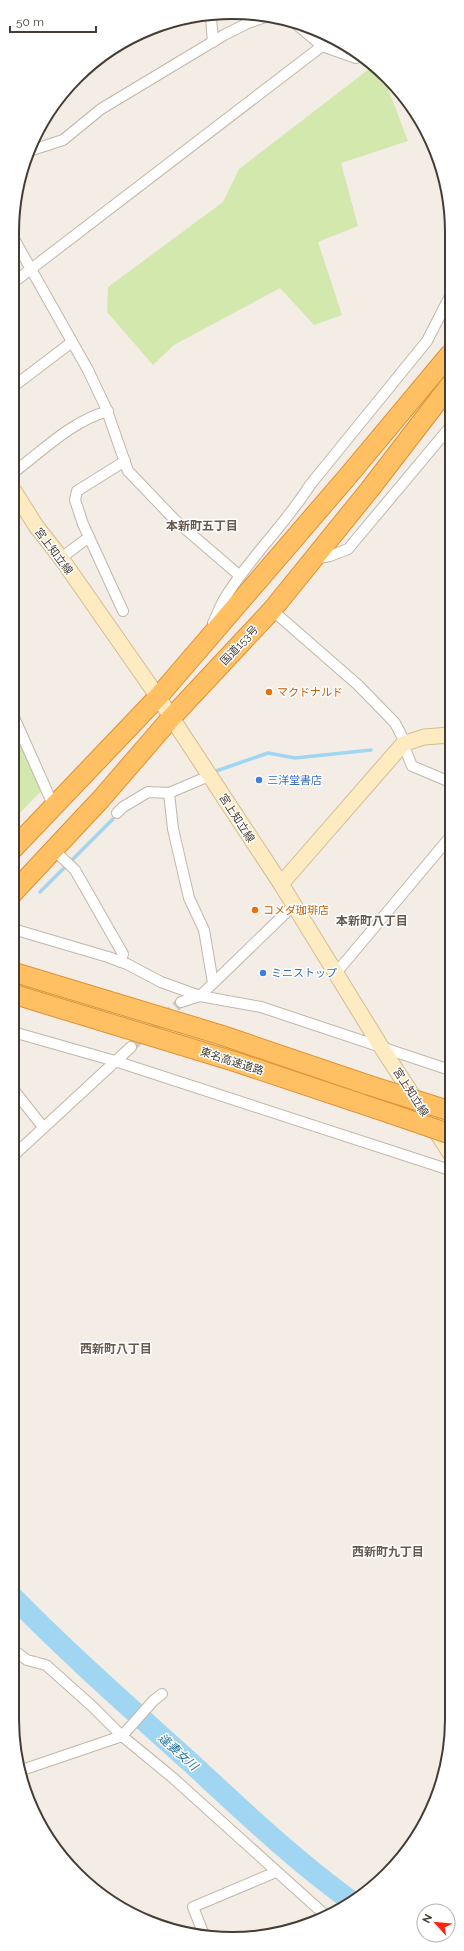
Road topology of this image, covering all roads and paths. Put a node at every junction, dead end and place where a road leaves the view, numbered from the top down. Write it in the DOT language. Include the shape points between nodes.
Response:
graph roads {
  1 [pos="211,20"];
  2 [pos="256,20"];
  3 [pos="305,32"];
  4 [pos="213,42"];
  5 [pos="322,46"];
  6 [pos="353,57"];
  7 [pos="36,149"];
  8 [pos="19,248"];
  9 [pos="32,270"];
  10 [pos="19,279"];
  11 [pos="445,306"];
  12 [pos="72,342"];
  13 [pos="445,348"];
  14 [pos="445,360"];
  15 [pos="19,382"];
  16 [pos="445,392"];
  17 [pos="445,409"];
  18 [pos="108,411"];
  19 [pos="445,434"];
  20 [pos="125,461"];
  21 [pos="19,468"];
  22 [pos="348,476"];
  23 [pos="370,489"];
  24 [pos="19,499"];
  25 [pos="88,537"];
  26 [pos="61,558"];
  27 [pos="314,559"];
  28 [pos="240,576"];
  29 [pos="272,610"];
  30 [pos="123,611"];
  31 [pos="206,640"];
  32 [pos="158,697"];
  33 [pos="171,718"];
  34 [pos="19,728"];
  35 [pos="445,735"];
  36 [pos="404,744"];
  37 [pos="209,776"];
  38 [pos="445,780"];
  39 [pos="169,793"];
  40 [pos="54,807"];
  41 [pos="118,814"];
  42 [pos="19,843"];
  43 [pos="445,843"];
  44 [pos="54,850"];
  45 [pos="281,884"];
  46 [pos="19,886"];
  47 [pos="294,905"];
  48 [pos="19,931"];
  49 [pos="120,962"];
  50 [pos="336,973"];
  51 [pos="19,974"];
  52 [pos="213,983"];
  53 [pos="19,996"];
  54 [pos="200,996"];
  55 [pos="181,1002"];
  56 [pos="19,1034"];
  57 [pos="380,1045"];
  58 [pos="130,1047"];
  59 [pos="115,1061"];
  60 [pos="445,1068"];
  61 [pos="19,1096"];
  62 [pos="445,1109"];
  63 [pos="44,1127"];
  64 [pos="445,1132"];
  65 [pos="445,1145"];
  66 [pos="19,1150"];
  67 [pos="445,1168"];
  68 [pos="19,1654"];
  69 [pos="162,1694"];
  70 [pos="124,1734"];
  71 [pos="25,1769"];
  72 [pos="276,1872"];
  73 [pos="322,1912"];
  74 [pos="202,1930"];
  1 -- 4 [label="street"];
  2 -- 4 [label="street"];
  3 -- 5 [label="street"];
  4 -- 7 [label="street" via="101,109 63,140"];
  5 -- 6 [label="street"];
  5 -- 9 [label="street"];
  8 -- 9 [label="street"];
  9 -- 10 [label="street"];
  9 -- 12 [label="street"];
  11 -- 28 [label="street" via="428,341 315,479 295,509"];
  12 -- 15 [label="street"];
  12 -- 18 [label="street"];
  13 -- 22 [label="highway" via="364,445"];
  14 -- 22 [label="highway"];
  16 -- 23 [label="highway, 国道153号"];
  17 -- 23 [label="highway" via="386,478"];
  18 -- 20 [label="street"];
  18 -- 21 [label="street" via="67,429"];
  19 -- 27 [label="street" via="348,549"];
  20 -- 25 [label="street" via="77,491 75,500"];
  20 -- 28 [label="street" via="128,471 157,504"];
  22 -- 31 [label="highway"];
  23 -- 27 [label="highway, 国道153号"];
  24 -- 26 [label="main road, 宮上知立線"];
  25 -- 26 [label="street"];
  25 -- 30 [label="street"];
  26 -- 32 [label="main road, 宮上知立線"];
  27 -- 29 [label="highway, 国道153号"];
  28 -- 31 [label="street" via="225,599"];
  29 -- 33 [label="highway, 国道153号"];
  29 -- 36 [label="street" via="396,723"];
  31 -- 32 [label="highway"];
  32 -- 33 [label="main road, 宮上知立線"];
  32 -- 40 [label="highway"];
  33 -- 37 [label="main road, 宮上知立線"];
  33 -- 44 [label="highway, 国道153号"];
  34 -- 40 [label="street"];
  35 -- 36 [label="main road" via="424,737"];
  36 -- 38 [label="street" via="412,766"];
  36 -- 45 [label="main road"];
  37 -- 39 [label="street"];
  37 -- 45 [label="main road, 宮上知立線"];
  39 -- 41 [label="street" via="148,792 123,807"];
  39 -- 52 [label="street" via="173,829 190,898 204,930"];
  40 -- 42 [label="highway"];
  43 -- 50 [label="street"];
  44 -- 46 [label="highway, 国道153号"];
  44 -- 49 [label="street" via="75,870 84,885 123,954"];
  45 -- 47 [label="main road, 宮上知立線"];
  47 -- 50 [label="main road, 宮上知立線"];
  47 -- 52 [label="street"];
  48 -- 49 [label="street"];
  49 -- 54 [label="street" via="161,982"];
  50 -- 57 [label="main road, 宮上知立線"];
  51 -- 62 [label="highway, 東名高速道路, bridge" via="221,1035"];
  52 -- 54 [label="street"];
  53 -- 64 [label="highway, 東名高速道路, bridge" via="236,1062"];
  54 -- 55 [label="street"];
  54 -- 57 [label="street" via="261,1007"];
  56 -- 59 [label="street"];
  57 -- 60 [label="street"];
  57 -- 65 [label="main road, 宮上知立線"];
  58 -- 59 [label="street"];
  59 -- 63 [label="street"];
  59 -- 67 [label="street"];
  61 -- 63 [label="street"];
  63 -- 66 [label="street"];
  68 -- 70 [label="street" via="27,1660 46,1665"];
  69 -- 70 [label="street"];
  70 -- 71 [label="street"];
  70 -- 72 [label="street"];
  72 -- 73 [label="street"];
  72 -- 74 [label="street" via="193,1907"];
}
